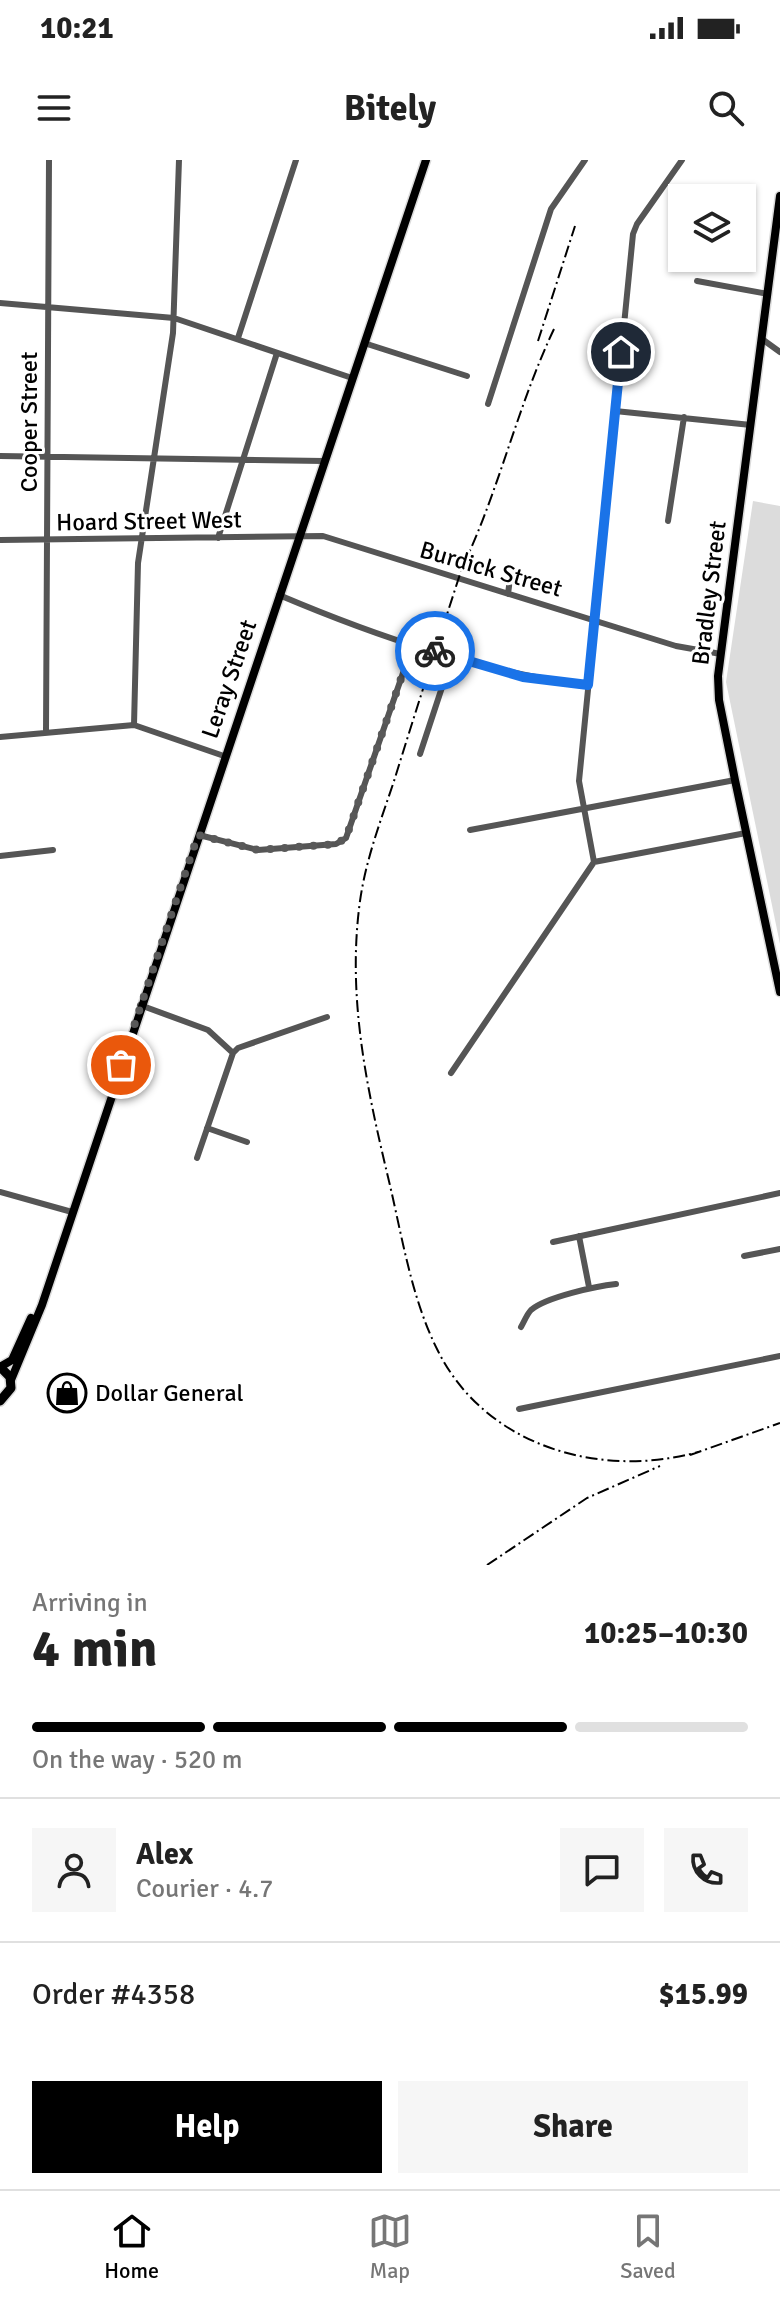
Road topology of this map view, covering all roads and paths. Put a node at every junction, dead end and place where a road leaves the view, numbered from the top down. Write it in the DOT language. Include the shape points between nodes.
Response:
graph roads {
  1 [pos="49,160"];
  2 [pos="179,160"];
  3 [pos="296,160"];
  4 [pos="426,160"];
  5 [pos="585,160"];
  6 [pos="682,160"];
  7 [pos="780,196"];
  8 [pos="697,281"];
  9 [pos="768,294"];
  10 [pos="0,303"];
  11 [pos="48,306"];
  12 [pos="174,318"];
  13 [pos="238,338"];
  14 [pos="762,339"];
  15 [pos="364,343"];
  16 [pos="780,352"];
  17 [pos="277,353"];
  18 [pos="467,376"];
  19 [pos="352,378"];
  20 [pos="488,404"];
  21 [pos="615,411"];
  22 [pos="684,417"];
  23 [pos="751,425"];
  24 [pos="47,455"];
  25 [pos="0,456"];
  26 [pos="155,456"];
  27 [pos="243,458"];
  28 [pos="324,461"];
  29 [pos="668,521"];
  30 [pos="298,536"];
  31 [pos="218,538"];
  32 [pos="142,539"];
  33 [pos="0,540"];
  34 [pos="47,540"];
  35 [pos="511,571"];
  36 [pos="508,594"];
  37 [pos="279,595"];
  38 [pos="595,618"];
  39 [pos="413,644"];
  40 [pos="721,654"];
  41 [pos="452,657"];
  42 [pos="588,685"];
  43 [pos="134,725"];
  44 [pos="46,732"];
  45 [pos="0,737"];
  46 [pos="420,754"];
  47 [pos="224,756"];
  48 [pos="735,780"];
  49 [pos="583,808"];
  50 [pos="470,830"];
  51 [pos="746,833"];
  52 [pos="198,835"];
  53 [pos="53,850"];
  54 [pos="0,856"];
  55 [pos="594,862"];
  56 [pos="780,992"];
  57 [pos="140,1005"];
  58 [pos="327,1017"];
  59 [pos="233,1053"];
  60 [pos="451,1073"];
  61 [pos="207,1128"];
  62 [pos="247,1142"];
  63 [pos="197,1158"];
  64 [pos="0,1192"];
  65 [pos="780,1193"];
  66 [pos="72,1212"];
  67 [pos="579,1236"];
  68 [pos="553,1242"];
  69 [pos="780,1249"];
  70 [pos="744,1256"];
  71 [pos="616,1284"];
  72 [pos="589,1287"];
  73 [pos="41,1300"];
  74 [pos="521,1327"];
  75 [pos="780,1356"];
  76 [pos="0,1367"];
  77 [pos="11,1380"];
  78 [pos="0,1401"];
  79 [pos="519,1409"];
  1 -- 11 [label="street, Cooper Street"];
  2 -- 12 [label="street"];
  3 -- 13 [label="street"];
  4 -- 15 [label="main road, Leray Street"];
  5 -- 20 [label="street" via="551,209"];
  6 -- 21 [label="street" via="633,234"];
  7 -- 9 [label="main road, Bradley Street"];
  8 -- 9 [label="street"];
  9 -- 14 [label="main road, Bradley Street"];
  10 -- 11 [label="street"];
  11 -- 12 [label="street"];
  11 -- 24 [label="street, Cooper Street"];
  12 -- 13 [label="street"];
  12 -- 26 [label="street"];
  13 -- 17 [label="street"];
  14 -- 16 [label="street"];
  14 -- 23 [label="main road, Bradley Street"];
  15 -- 18 [label="street"];
  15 -- 19 [label="main road, Leray Street"];
  17 -- 19 [label="street"];
  17 -- 27 [label="street"];
  19 -- 28 [label="main road, Leray Street"];
  21 -- 22 [label="street"];
  21 -- 38 [label="street"];
  22 -- 23 [label="street"];
  22 -- 29 [label="street"];
  23 -- 40 [label="main road, Bradley Street"];
  24 -- 25 [label="street"];
  24 -- 26 [label="street"];
  24 -- 34 [label="street, Cooper Street"];
  26 -- 27 [label="street"];
  26 -- 32 [label="street"];
  27 -- 28 [label="street"];
  27 -- 31 [label="street"];
  28 -- 30 [label="main road, Leray Street"];
  30 -- 31 [label="street, Hoard Street West"];
  30 -- 36 [label="street, Burdick Street" via="323,536"];
  30 -- 37 [label="main road, Leray Street"];
  31 -- 32 [label="street, Hoard Street West"];
  32 -- 34 [label="street, Hoard Street West"];
  32 -- 43 [label="street"];
  33 -- 34 [label="street, Hoard Street West"];
  34 -- 44 [label="street, Cooper Street"];
  35 -- 36 [label="street"];
  36 -- 38 [label="street, Burdick Street"];
  37 -- 39 [label="street"];
  37 -- 47 [label="main road, Leray Street"];
  38 -- 40 [label="street, Burdick Street" via="676,646"];
  38 -- 42 [label="street"];
  39 -- 41 [label="street"];
  39 -- 52 [label="street" via="346,838 336,844 258,850"];
  40 -- 48 [label="main road, Bradley Street" via="719,700"];
  41 -- 42 [label="street" via="523,677"];
  41 -- 46 [label="street"];
  42 -- 49 [label="street" via="579,781"];
  43 -- 44 [label="street"];
  43 -- 47 [label="street"];
  44 -- 45 [label="street"];
  47 -- 52 [label="main road, Leray Street"];
  48 -- 49 [label="street"];
  48 -- 51 [label="main road, Bradley Street"];
  49 -- 50 [label="street"];
  49 -- 55 [label="street"];
  51 -- 55 [label="street"];
  51 -- 56 [label="main road, Bradley Street"];
  52 -- 57 [label="main road, Leray Street"];
  53 -- 54 [label="street"];
  55 -- 60 [label="street"];
  57 -- 59 [label="street" via="208,1030"];
  57 -- 66 [label="main road, Leray Street"];
  58 -- 59 [label="street"];
  59 -- 61 [label="street"];
  61 -- 62 [label="street"];
  61 -- 63 [label="street"];
  64 -- 66 [label="street"];
  65 -- 67 [label="street"];
  66 -- 73 [label="main road, Leray Street"];
  67 -- 68 [label="street"];
  67 -- 72 [label="street"];
  69 -- 70 [label="street"];
  71 -- 72 [label="street"];
  72 -- 74 [label="street" via="536,1308"];
  73 -- 76 [label="main road" via="14,1356"];
  73 -- 77 [label="main road"];
  75 -- 79 [label="street"];
  76 -- 77 [label="highway"];
  77 -- 78 [label="highway" via="8,1396"];
}
